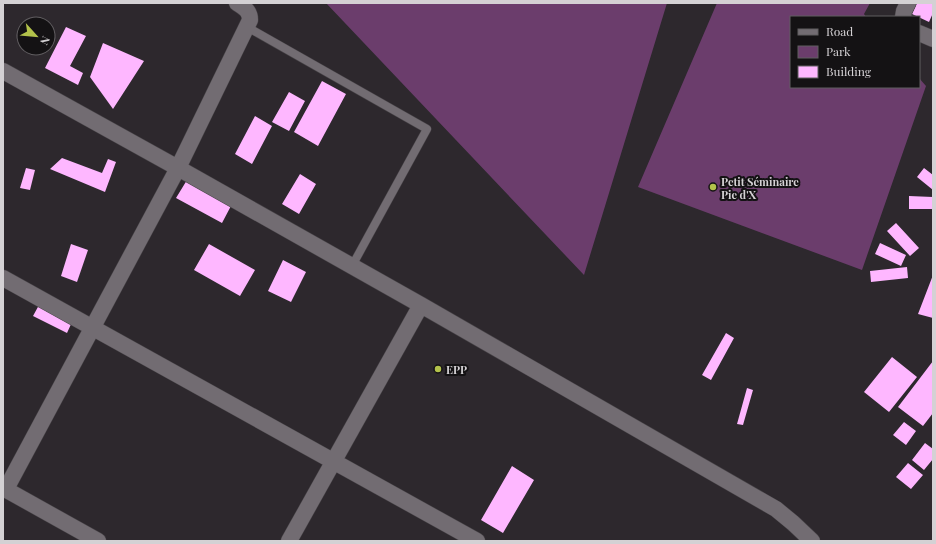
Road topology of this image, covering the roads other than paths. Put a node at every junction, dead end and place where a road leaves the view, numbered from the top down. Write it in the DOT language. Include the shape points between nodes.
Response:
graph roads {
  1 [pos="237,3"];
  2 [pos="908,3"];
  3 [pos="903,16"];
  4 [pos="247,27"];
  5 [pos="920,33"];
  6 [pos="933,39"];
  7 [pos="3,71"];
  8 [pos="178,168"];
  9 [pos="352,266"];
  10 [pos="3,278"];
  11 [pos="421,305"];
  12 [pos="93,328"];
  13 [pos="333,461"];
  14 [pos="5,489"];
  15 [pos="98,541"];
  16 [pos="289,541"];
  17 [pos="477,541"];
  18 [pos="812,541"];
  1 -- 4 [label="street" via="250,15"];
  2 -- 3 [label="street"];
  4 -- 8 [label="street"];
  4 -- 9 [label="lane" via="427,129"];
  5 -- 6 [label="street"];
  7 -- 8 [label="street"];
  8 -- 9 [label="street"];
  8 -- 12 [label="street"];
  9 -- 11 [label="street"];
  10 -- 12 [label="street"];
  11 -- 13 [label="street"];
  11 -- 18 [label="street" via="776,509"];
  12 -- 13 [label="street"];
  12 -- 14 [label="street"];
  13 -- 16 [label="street"];
  13 -- 17 [label="street"];
  14 -- 15 [label="street"];
}
